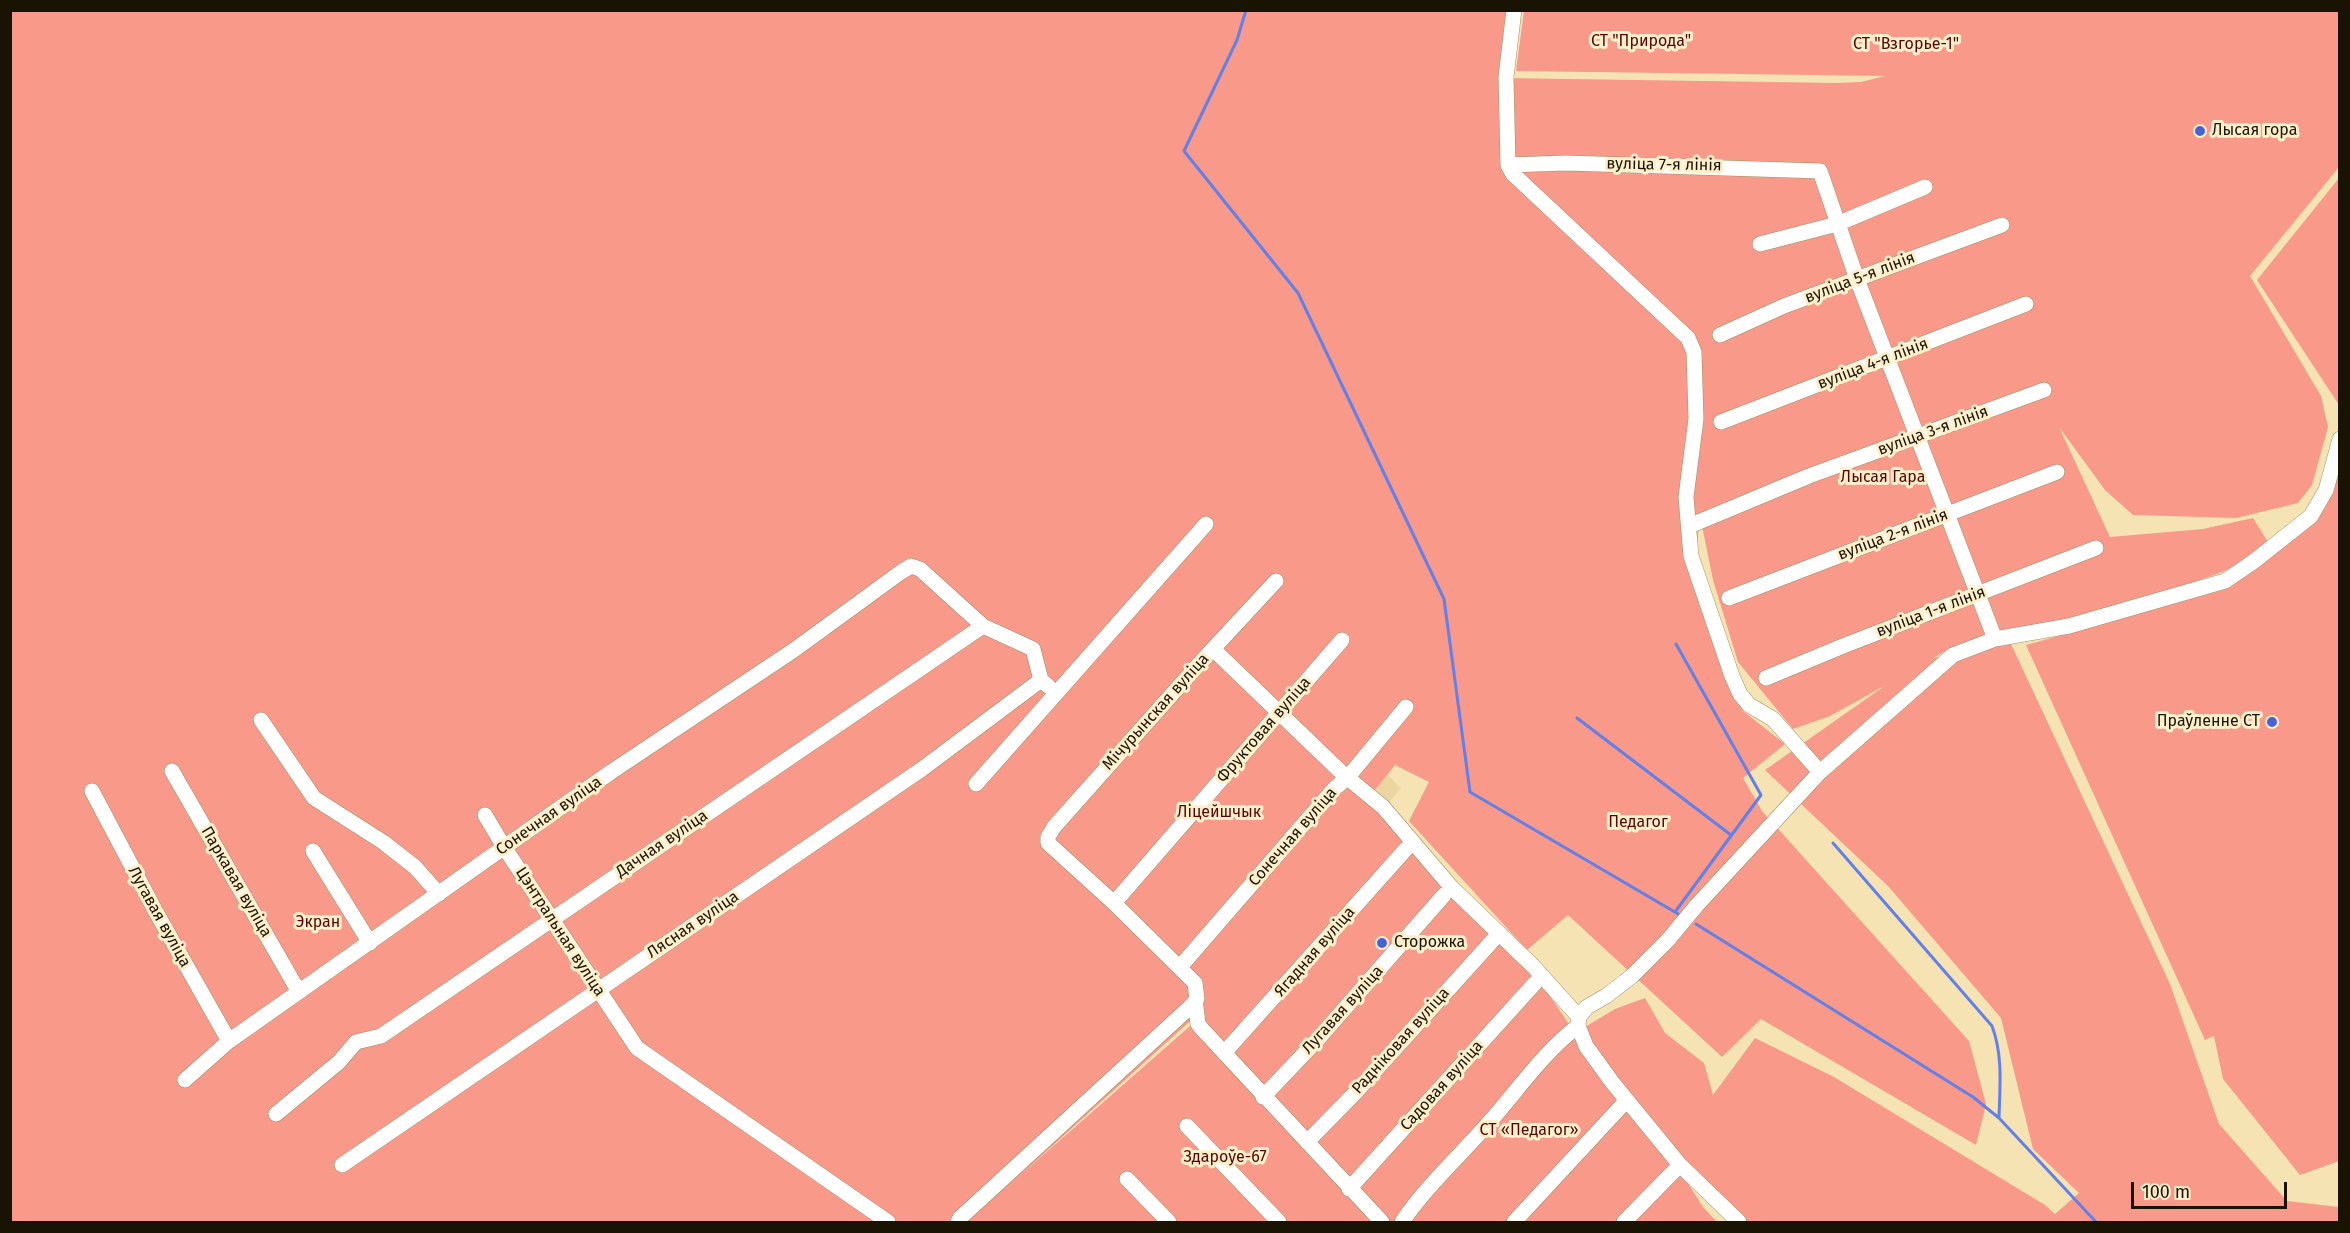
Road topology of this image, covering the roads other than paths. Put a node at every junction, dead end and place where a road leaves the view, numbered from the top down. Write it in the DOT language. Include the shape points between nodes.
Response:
graph roads {
  1 [pos="1514,10"];
  2 [pos="1508,165"];
  3 [pos="1925,187"];
  4 [pos="1837,224"];
  5 [pos="2002,225"];
  6 [pos="1760,244"];
  7 [pos="1857,279"];
  8 [pos="2026,304"];
  9 [pos="1720,335"];
  10 [pos="1887,358"];
  11 [pos="2044,390"];
  12 [pos="1720,422"];
  13 [pos="1917,436"];
  14 [pos="2340,439"];
  15 [pos="2057,472"];
  16 [pos="1947,515"];
  17 [pos="1206,524"];
  18 [pos="1689,526"];
  19 [pos="2096,548"];
  20 [pos="1276,581"];
  21 [pos="1976,594"];
  22 [pos="1729,598"];
  23 [pos="983,626"];
  24 [pos="1995,639"];
  25 [pos="1342,640"];
  26 [pos="1213,649"];
  27 [pos="1766,678"];
  28 [pos="1041,680"];
  29 [pos="1057,693"];
  30 [pos="1406,707"];
  31 [pos="1279,713"];
  32 [pos="261,720"];
  33 [pos="172,771"];
  34 [pos="1820,772"];
  35 [pos="1348,777"];
  36 [pos="976,784"];
  37 [pos="92,791"];
  38 [pos="485,815"];
  39 [pos="504,847"];
  40 [pos="1406,849"];
  41 [pos="313,851"];
  42 [pos="439,894"];
  43 [pos="1444,895"];
  44 [pos="1114,903"];
  45 [pos="553,919"];
  46 [pos="1494,939"];
  47 [pos="370,943"];
  48 [pos="1180,968"];
  49 [pos="1535,983"];
  50 [pos="598,990"];
  51 [pos="299,992"];
  52 [pos="1190,1007"];
  53 [pos="1579,1021"];
  54 [pos="230,1041"];
  55 [pos="1224,1053"];
  56 [pos="185,1080"];
  57 [pos="1263,1097"];
  58 [pos="1627,1100"];
  59 [pos="276,1114"];
  60 [pos="1187,1126"];
  61 [pos="1307,1142"];
  62 [pos="342,1165"];
  63 [pos="1680,1165"];
  64 [pos="1127,1179"];
  65 [pos="1349,1189"];
  66 [pos="888,1222"];
  67 [pos="958,1222"];
  68 [pos="1169,1222"];
  69 [pos="1279,1222"];
  70 [pos="1382,1222"];
  71 [pos="1402,1222"];
  72 [pos="1514,1222"];
  73 [pos="1624,1222"];
  74 [pos="1739,1222"];
  1 -- 2 [label="street" via="1506,77"];
  2 -- 4 [label="street, вуліца 7-я лінія" via="1566,163 1820,171"];
  2 -- 18 [label="street" via="1513,174 1688,338 1694,352 1696,419 1686,497"];
  3 -- 4 [label="street"];
  4 -- 6 [label="street"];
  4 -- 7 [label="street"];
  5 -- 7 [label="street, вуліца 5-я лінія"];
  7 -- 9 [label="street, вуліца 5-я лінія"];
  7 -- 10 [label="street"];
  8 -- 10 [label="street, вуліца 4-я лінія"];
  10 -- 12 [label="street, вуліца 4-я лінія"];
  10 -- 13 [label="street"];
  11 -- 13 [label="street, вуліца 3-я лінія"];
  13 -- 16 [label="street"];
  13 -- 18 [label="street, вуліца 3-я лінія"];
  14 -- 24 [label="street" via="2326,490 2311,516 2225,580 2068,626"];
  15 -- 16 [label="street, вуліца 2-я лінія"];
  16 -- 21 [label="street"];
  16 -- 22 [label="street, вуліца 2-я лінія"];
  17 -- 29 [label="street"];
  18 -- 34 [label="street" via="1692,556 1740,694 1749,705 1773,719"];
  19 -- 21 [label="street, вуліца 1-я лінія"];
  20 -- 26 [label="street, Мічурынская вуліца"];
  21 -- 24 [label="street"];
  21 -- 27 [label="street, вуліца 1-я лінія"];
  23 -- 28 [label="street" via="1034,649"];
  23 -- 39 [label="street, Сонечная вуліца" via="920,569 911,566"];
  23 -- 45 [label="street, Дачная вуліца"];
  24 -- 34 [label="street" via="1953,655"];
  25 -- 31 [label="street, Фруктовая вуліца"];
  26 -- 31 [label="street"];
  26 -- 44 [label="street, Мічурынская вуліца" via="1048,837 1052,848"];
  28 -- 29 [label="street"];
  28 -- 50 [label="street, Лясная вуліца" via="922,769"];
  29 -- 36 [label="street"];
  30 -- 35 [label="street, Сонечная вуліца"];
  31 -- 35 [label="street"];
  31 -- 44 [label="street, Фруктовая вуліца"];
  32 -- 42 [label="street" via="314,798 383,842"];
  33 -- 51 [label="street, Паркавая вуліца"];
  34 -- 53 [label="street" via="1668,940 1632,976 1587,1007"];
  35 -- 48 [label="street, Сонечная вуліца"];
  35 -- 53 [label="street" via="1383,807 1452,888 1533,966"];
  37 -- 54 [label="street, Лугавая вуліца"];
  38 -- 39 [label="street, Цэнтральная вуліца"];
  39 -- 42 [label="street, Сонечная вуліца"];
  39 -- 45 [label="street, Цэнтральная вуліца"];
  40 -- 55 [label="street, Ягадная вуліца"];
  41 -- 47 [label="street"];
  42 -- 47 [label="street, Сонечная вуліца"];
  43 -- 57 [label="street, Лугавая вуліца"];
  44 -- 48 [label="street"];
  45 -- 50 [label="street, Цэнтральная вуліца"];
  45 -- 59 [label="street, Дачная вуліца" via="381,1036 356,1042 339,1062"];
  46 -- 61 [label="street, Радніковая вуліца"];
  47 -- 51 [label="street, Сонечная вуліца"];
  48 -- 52 [label="street" via="1195,983 1197,999"];
  49 -- 65 [label="street, Садовая вуліца"];
  50 -- 62 [label="street, Лясная вуліца"];
  50 -- 66 [label="street, Цэнтральная вуліца" via="637,1048"];
  51 -- 54 [label="street, Сонечная вуліца"];
  52 -- 55 [label="street" via="1196,1007 1198,1023"];
  52 -- 67 [label="street"];
  53 -- 58 [label="street" via="1596,1062"];
  53 -- 71 [label="street"];
  54 -- 56 [label="street, Сонечная вуліца"];
  55 -- 57 [label="street"];
  57 -- 61 [label="street"];
  58 -- 63 [label="street"];
  58 -- 72 [label="street"];
  60 -- 69 [label="street"];
  61 -- 65 [label="street"];
  63 -- 73 [label="street"];
  63 -- 74 [label="street"];
  64 -- 68 [label="street"];
  65 -- 70 [label="street"];
}
